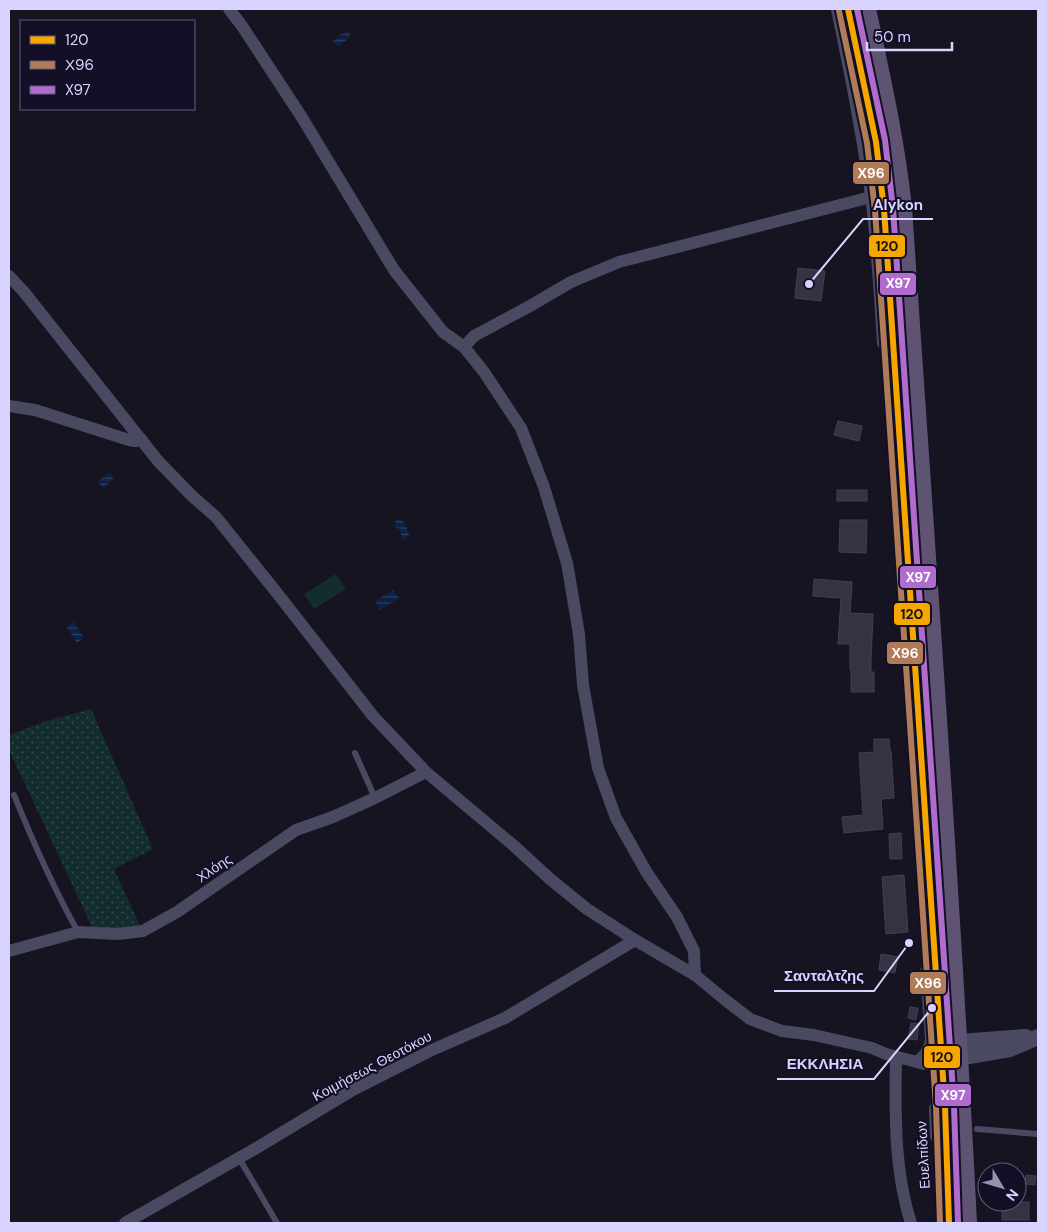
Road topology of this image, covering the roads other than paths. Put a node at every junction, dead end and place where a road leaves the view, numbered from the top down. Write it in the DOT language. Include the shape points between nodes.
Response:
graph roads {
  1 [pos="229,9"];
  2 [pos="837,9"];
  3 [pos="848,9"];
  4 [pos="866,9"];
  5 [pos="871,197"];
  6 [pos="9,276"];
  7 [pos="464,347"];
  8 [pos="9,406"];
  9 [pos="142,440"];
  10 [pos="356,753"];
  11 [pos="426,772"];
  12 [pos="14,795"];
  13 [pos="374,798"];
  14 [pos="78,932"];
  15 [pos="634,940"];
  16 [pos="9,950"];
  17 [pos="695,975"];
  18 [pos="1038,1037"];
  19 [pos="949,1051"];
  20 [pos="896,1057"];
  21 [pos="917,1062"];
  22 [pos="942,1087"];
  23 [pos="977,1129"];
  24 [pos="1038,1134"];
  25 [pos="239,1158"];
  26 [pos="125,1223"];
  27 [pos="277,1223"];
  28 [pos="911,1223"];
  29 [pos="942,1223"];
  30 [pos="949,1223"];
  31 [pos="967,1223"];
  1 -- 7 [label="street" via="301,116 394,270 443,332"];
  2 -- 5 [label="street"];
  3 -- 19 [label="main road" via="876,142 884,209"];
  4 -- 19 [label="main road" via="891,129 902,208 944,834"];
  5 -- 7 [label="street" via="619,262 571,282 474,336"];
  5 -- 21 [label="street" via="931,1039 926,1054"];
  6 -- 9 [label="street"];
  7 -- 17 [label="street" via="521,428 544,487 567,563 579,634 583,686 598,768 616,818 677,917 694,951"];
  8 -- 9 [label="street" via="35,410 129,440"];
  9 -- 11 [label="street" via="158,461 216,518 372,716"];
  10 -- 13 [label="lane"];
  11 -- 13 [label="street, Χλόης"];
  11 -- 15 [label="street" via="587,909"];
  12 -- 14 [label="lane" via="34,844"];
  13 -- 14 [label="street, Χλόης" via="296,830 177,912 143,931 118,934"];
  14 -- 16 [label="street, Χλόης"];
  15 -- 17 [label="street"];
  15 -- 25 [label="street, Κοιμήσεως Θεοτόκου" via="505,1018 351,1091"];
  17 -- 20 [label="street" via="750,1019 782,1031 872,1048"];
  18 -- 19 [label="street" via="1010,1050"];
  19 -- 21 [label="street" via="924,1064"];
  19 -- 22 [label="main road"];
  19 -- 31 [label="main road"];
  20 -- 21 [label="street"];
  20 -- 28 [label="street" via="897,1148"];
  22 -- 29 [label="street, Ευελπίδων" via="935,1108"];
  22 -- 30 [label="main road"];
  23 -- 24 [label="lane"];
  25 -- 26 [label="street, Κοιμήσεως Θεοτόκου"];
  25 -- 27 [label="lane"];
}
